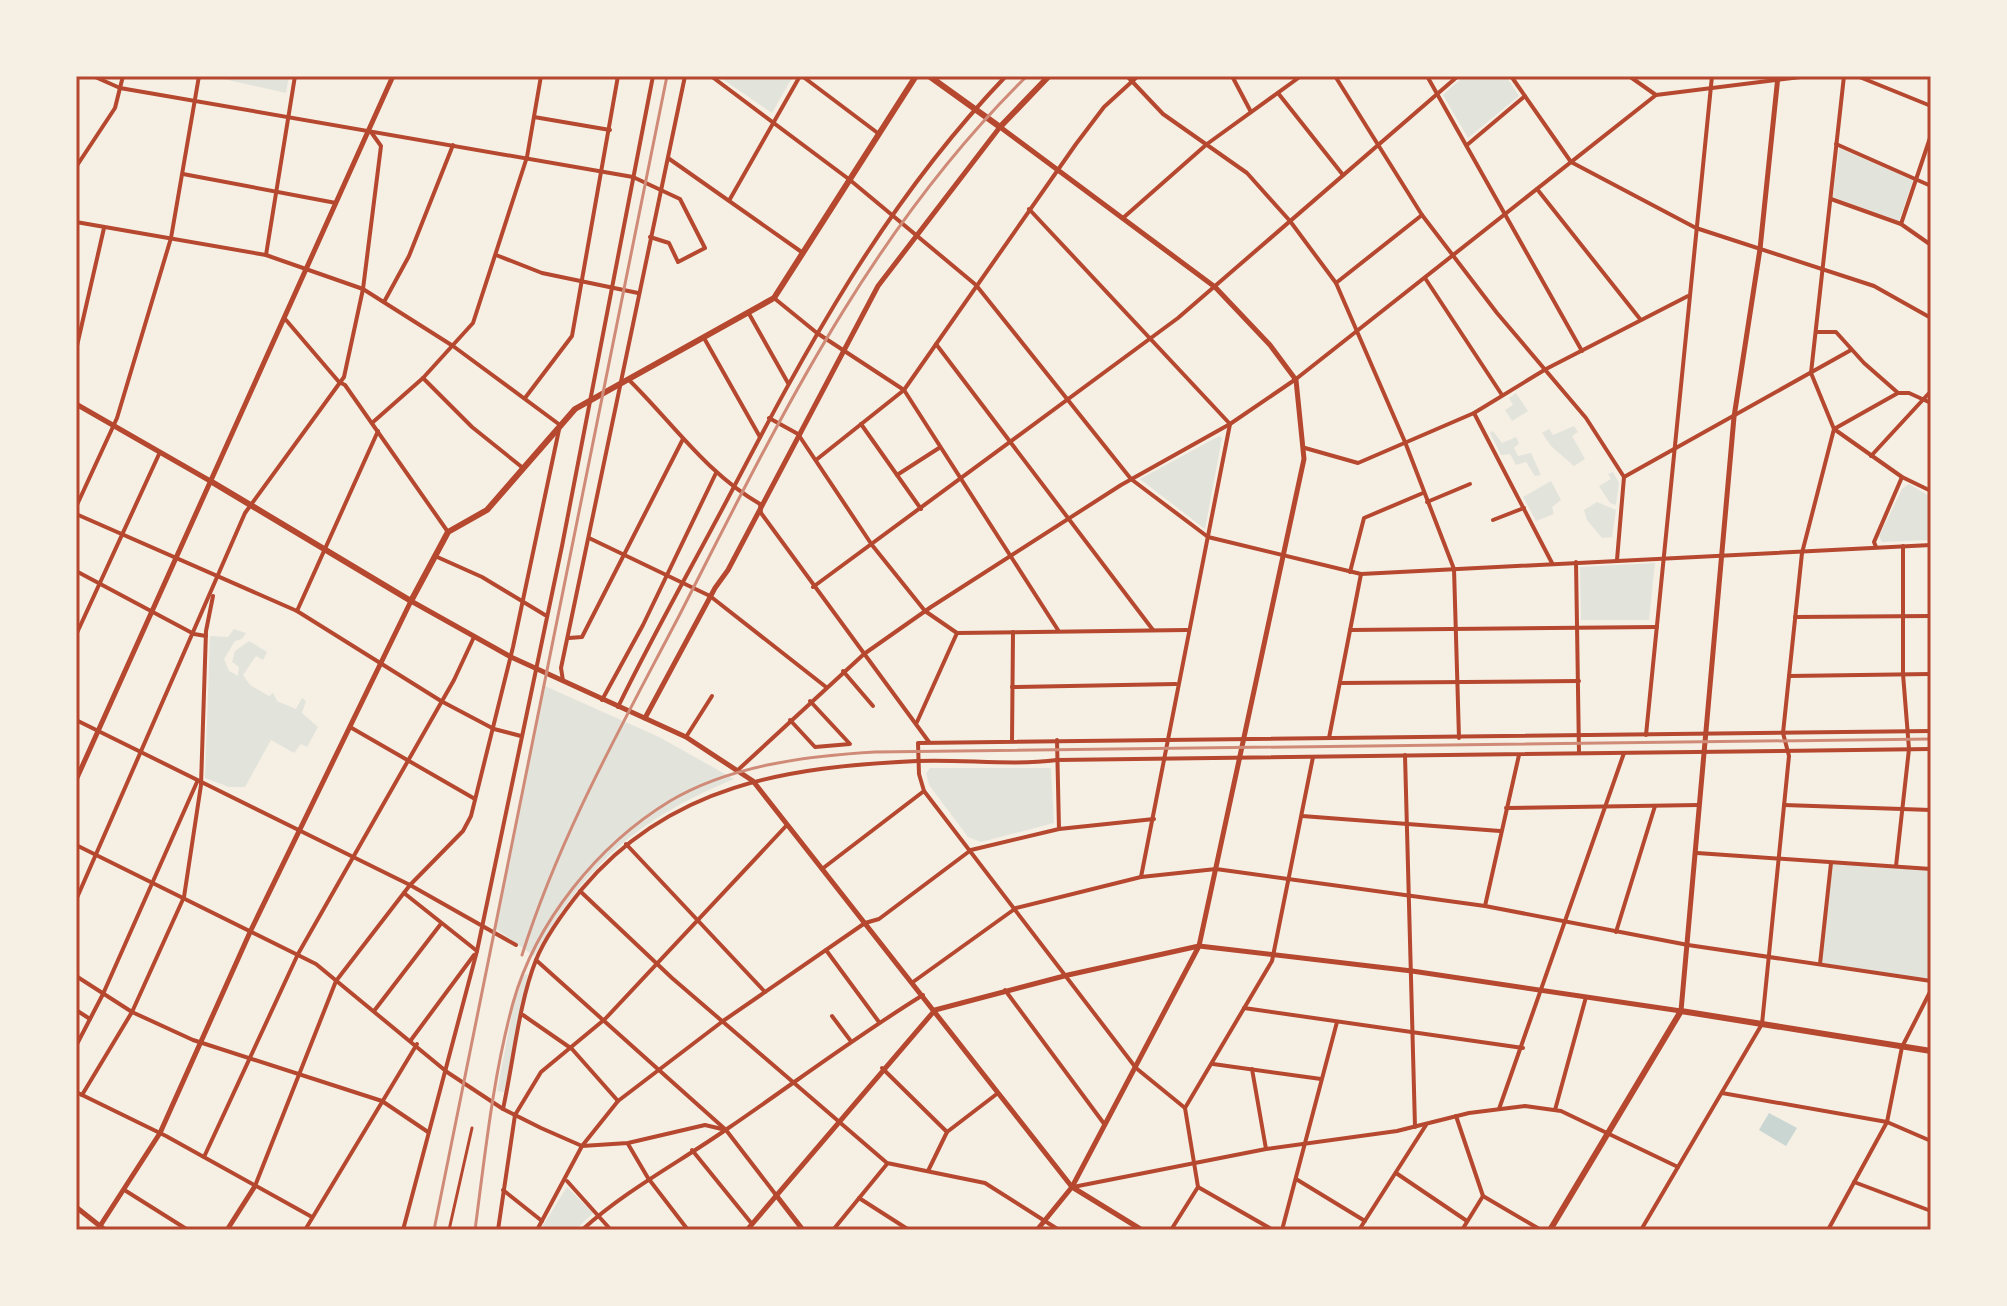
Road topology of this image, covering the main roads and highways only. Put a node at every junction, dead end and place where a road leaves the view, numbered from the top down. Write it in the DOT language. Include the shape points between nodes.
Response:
graph roads {
  1 [pos="916,76"];
  2 [pos="929,76"];
  3 [pos="1049,76"];
  4 [pos="212,482"];
  5 [pos="1931,1051"];
  6 [pos="1550,1230"];
  1 -- 4 [label="main road" via="774,298 588,400 487,510 448,532 411,601"];
  2 -- 3 [label="main road" via="1000,127"];
  5 -- 6 [label="main road" via="1681,1011"];
}
